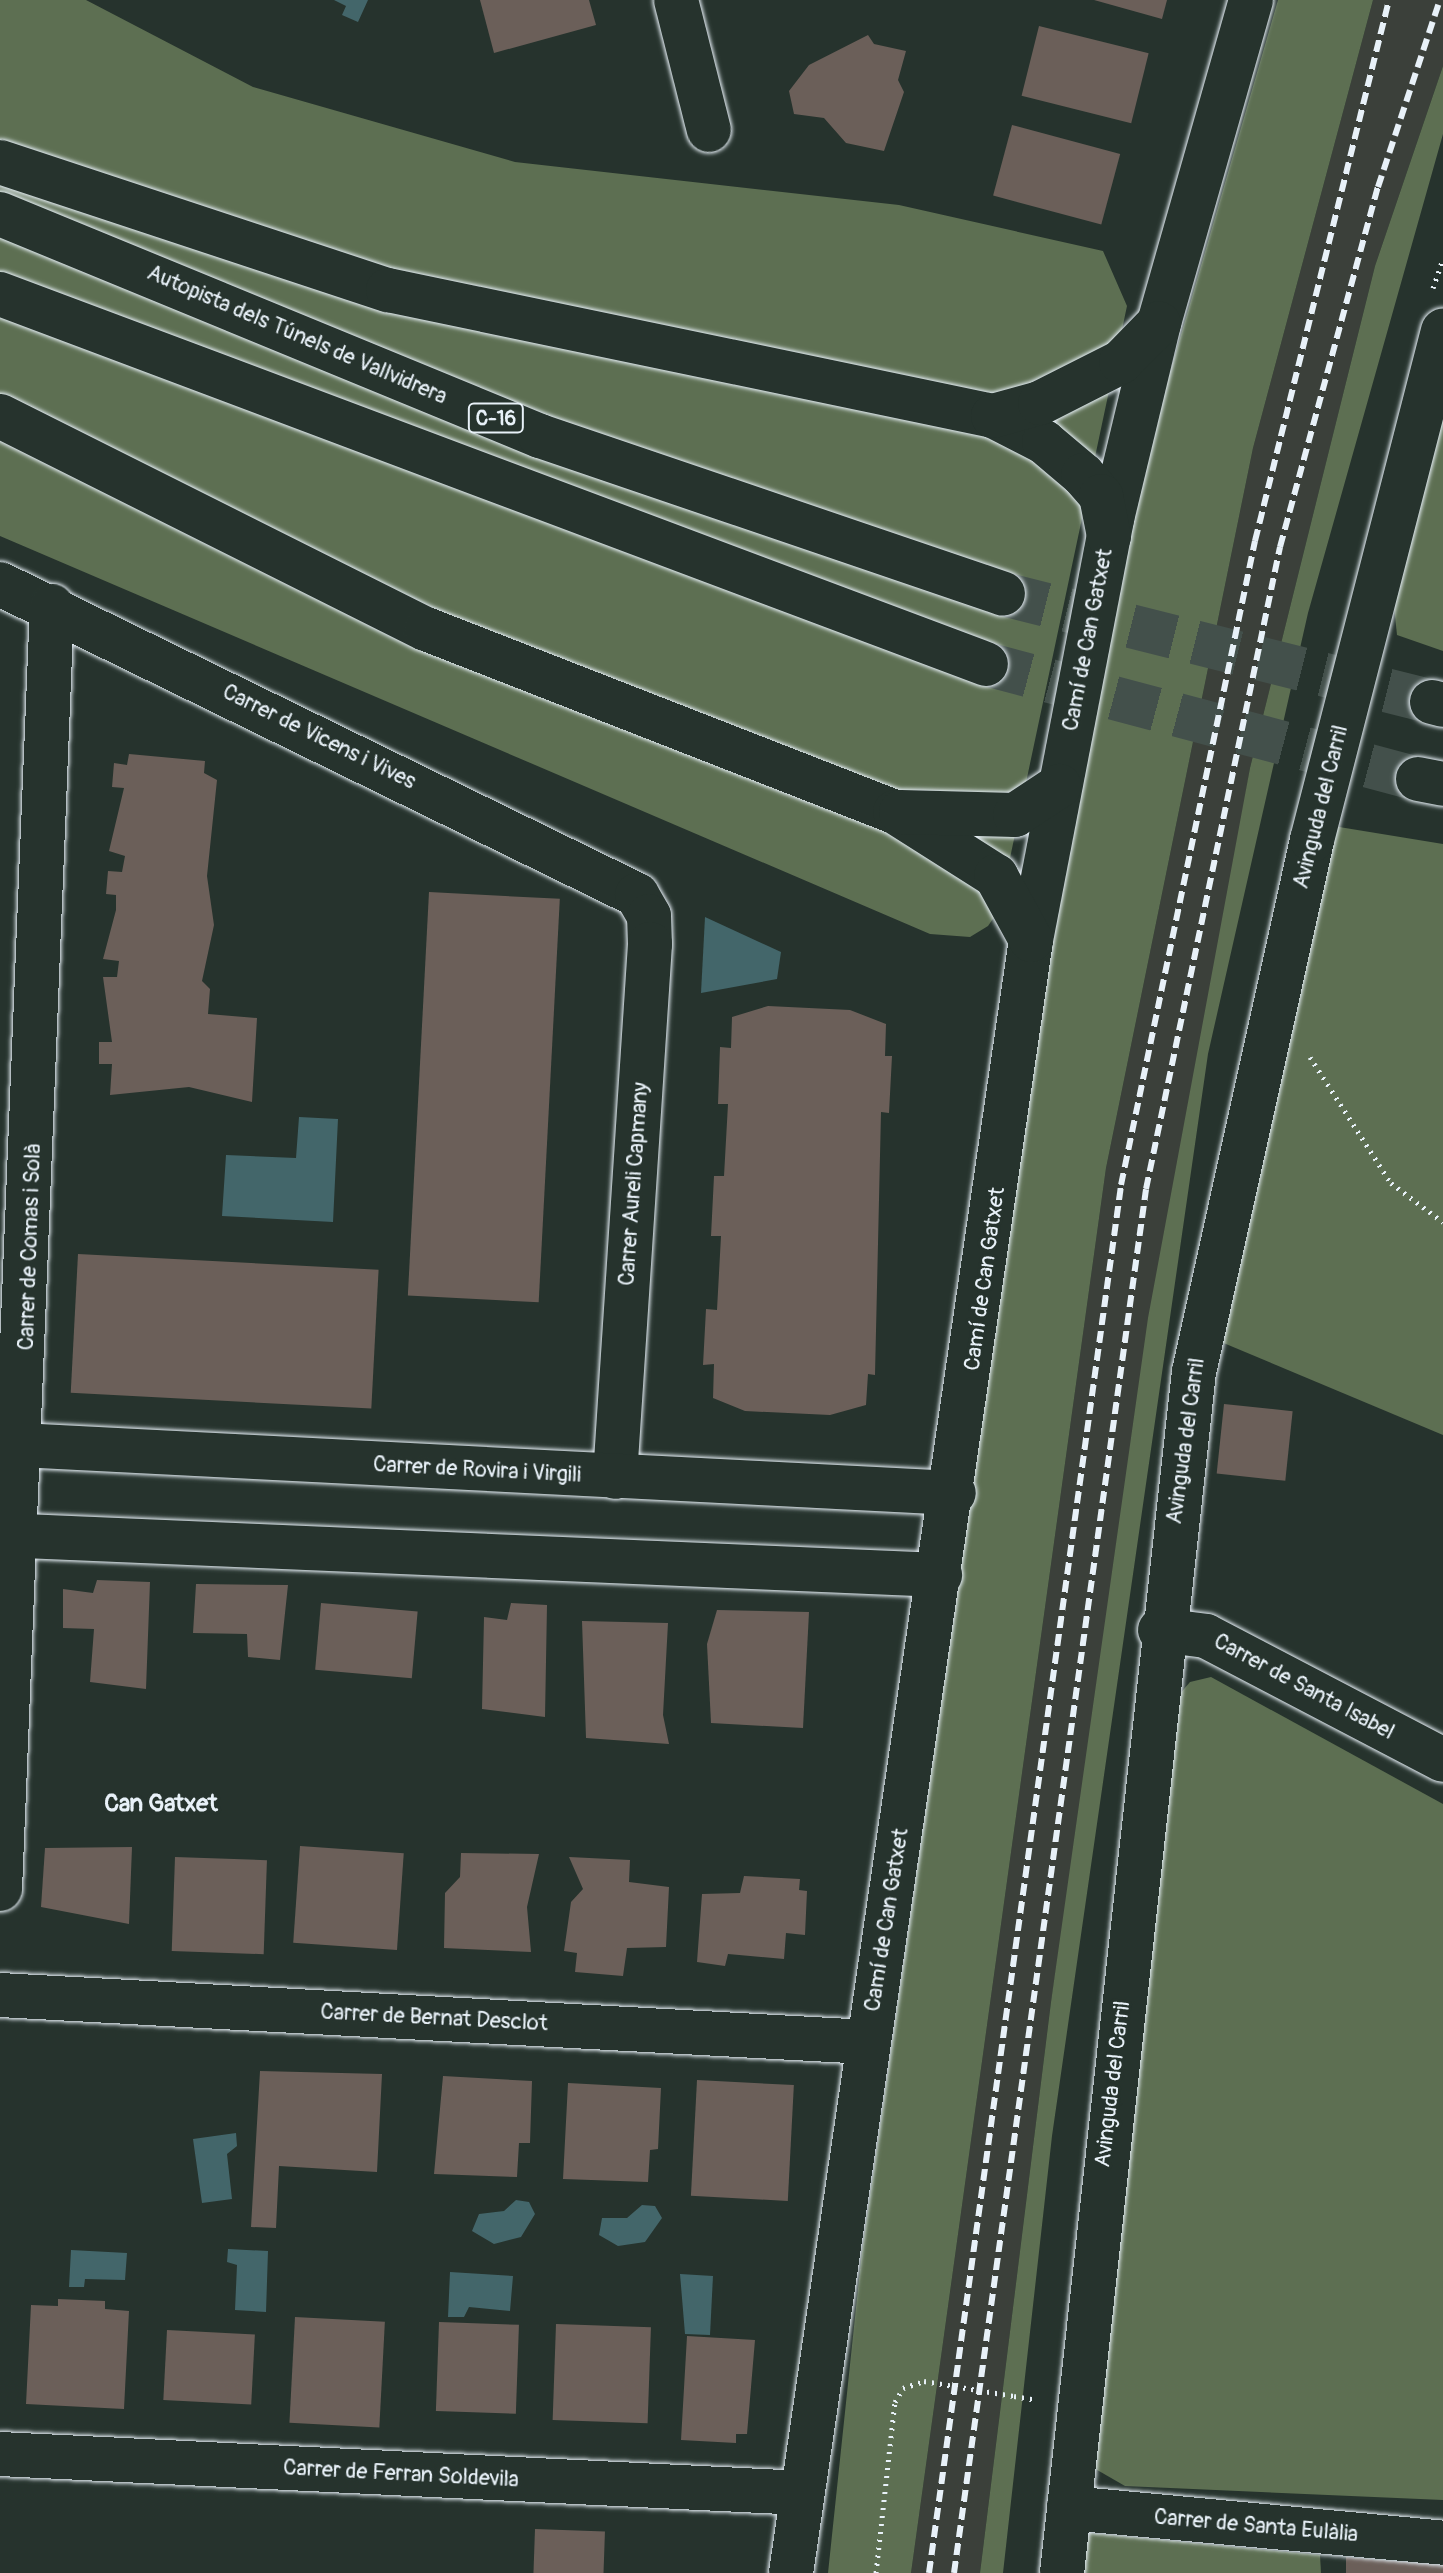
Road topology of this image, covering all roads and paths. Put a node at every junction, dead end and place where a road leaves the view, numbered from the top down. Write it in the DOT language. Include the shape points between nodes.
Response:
graph roads {
  1 [pos="676,0"];
  2 [pos="1251,0"];
  3 [pos="709,130"];
  4 [pos="0,162"];
  5 [pos="0,214"];
  6 [pos="0,294"];
  7 [pos="1159,323"];
  8 [pos="1443,331"];
  9 [pos="0,416"];
  10 [pos="993,416"];
  11 [pos="1109,536"];
  12 [pos="0,584"];
  13 [pos="1003,594"];
  14 [pos="52,606"];
  15 [pos="986,664"];
  16 [pos="1059,786"];
  17 [pos="895,812"];
  18 [pos="637,895"];
  19 [pos="1031,940"];
  20 [pos="1274,1004"];
  21 [pos="1443,1222"];
  22 [pos="12,1445"];
  23 [pos="615,1477"];
  24 [pos="954,1493"];
  25 [pos="10,1535"];
  26 [pos="940,1575"];
  27 [pos="1160,1630"];
  28 [pos="1443,1760"];
  29 [pos="0,1889"];
  30 [pos="0,1995"];
  31 [pos="867,2042"];
  32 [pos="1014,2396"];
  33 [pos="0,2454"];
  34 [pos="802,2493"];
  35 [pos="1069,2508"];
  36 [pos="1443,2543"];
  37 [pos="791,2573"];
  38 [pos="876,2573"];
  39 [pos="1062,2573"];
  1 -- 3 [label="main road"];
  2 -- 7 [label="main road, Camí de Can Gatxet"];
  4 -- 10 [label="main road" via="388,290"];
  5 -- 13 [label="main road, Autopista dels Túnels de Vallvidrera / C-16" via="540,436"];
  6 -- 15 [label="main road, C-16"];
  7 -- 10 [label="main road" via="1121,362 1040,403"];
  7 -- 11 [label="main road, Camí de Can Gatxet"];
  8 -- 20 [label="main road, Avinguda del Carril"];
  9 -- 17 [label="main road" via="426,629"];
  10 -- 11 [label="main road" via="1044,442 1083,475 1101,496"];
  11 -- 16 [label="main road, Camí de Can Gatxet"];
  12 -- 14 [label="main road, Carrer de Vicens i Vives"];
  14 -- 18 [label="main road, Carrer de Vicens i Vives"];
  14 -- 22 [label="main road, Carrer de Comas i Solà"];
  16 -- 17 [label="main road" via="1015,815"];
  16 -- 19 [label="main road, Camí de Can Gatxet"];
  17 -- 19 [label="main road" via="996,876"];
  18 -- 23 [label="main road, Carrer Aureli Capmany" via="649,916 650,944"];
  19 -- 24 [label="main road, Camí de Can Gatxet"];
  20 -- 21 [label="path" via="1391,1183"];
  20 -- 27 [label="main road, Avinguda del Carril" via="1194,1372"];
  22 -- 23 [label="main road, Carrer de Rovira i Virgili"];
  22 -- 25 [label="main road, Carrer de Comas i Solà"];
  23 -- 24 [label="main road, Carrer de Rovira i Virgili"];
  24 -- 26 [label="main road, Camí de Can Gatxet"];
  25 -- 26 [label="main road"];
  25 -- 29 [label="main road, Carrer de Comas i Solà"];
  26 -- 31 [label="main road, Camí de Can Gatxet"];
  27 -- 28 [label="main road, Carrer de Santa Isabel" via="1206,1636"];
  27 -- 35 [label="main road, Avinguda del Carril"];
  30 -- 31 [label="main road, Carrer de Bernat Desclot"];
  31 -- 34 [label="main road, Camí de Can Gatxet"];
  32 -- 38 [label="path, bridge" via="924,2381 903,2388 895,2402"];
  33 -- 34 [label="main road, Carrer de Ferran Soldevila"];
  34 -- 37 [label="main road, Camí de Can Gatxet"];
  35 -- 36 [label="main road, Carrer de Santa Eulàlia"];
  35 -- 39 [label="main road, Avinguda del Carril"];
}
